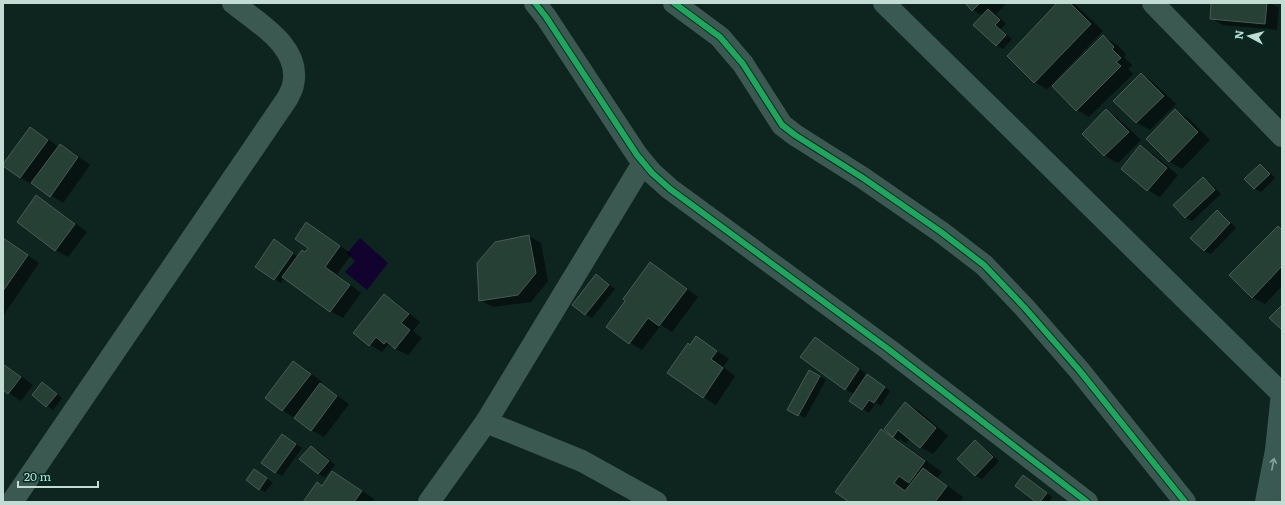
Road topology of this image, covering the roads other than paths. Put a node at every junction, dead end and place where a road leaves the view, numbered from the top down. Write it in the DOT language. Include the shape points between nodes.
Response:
graph roads {
  1 [pos="233,3"];
  2 [pos="535,3"];
  3 [pos="674,3"];
  4 [pos="884,3"];
  5 [pos="1153,3"];
  6 [pos="1282,136"];
  7 [pos="643,163"];
  8 [pos="1282,394"];
  9 [pos="486,422"];
  10 [pos="1282,493"];
  11 [pos="12,502"];
  12 [pos="429,502"];
  13 [pos="656,502"];
  14 [pos="1087,502"];
  15 [pos="1185,502"];
  16 [pos="1266,502"];
  17 [pos="1273,502"];
  1 -- 11 [label="street" via="278,38 288,51 294,67 293,85 287,99"];
  2 -- 7 [label="street"];
  3 -- 15 [label="street" via="720,37 743,64 782,125 795,136 863,178 984,265 1080,370"];
  4 -- 8 [label="main road"];
  5 -- 6 [label="street"];
  7 -- 9 [label="street"];
  7 -- 14 [label="street" via="670,189 888,349"];
  16 -- 8 [label="main road, one-way" via="1276,450"];
  9 -- 12 [label="street"];
  9 -- 13 [label="street" via="582,461"];
  10 -- 17 [label="street"];
}
